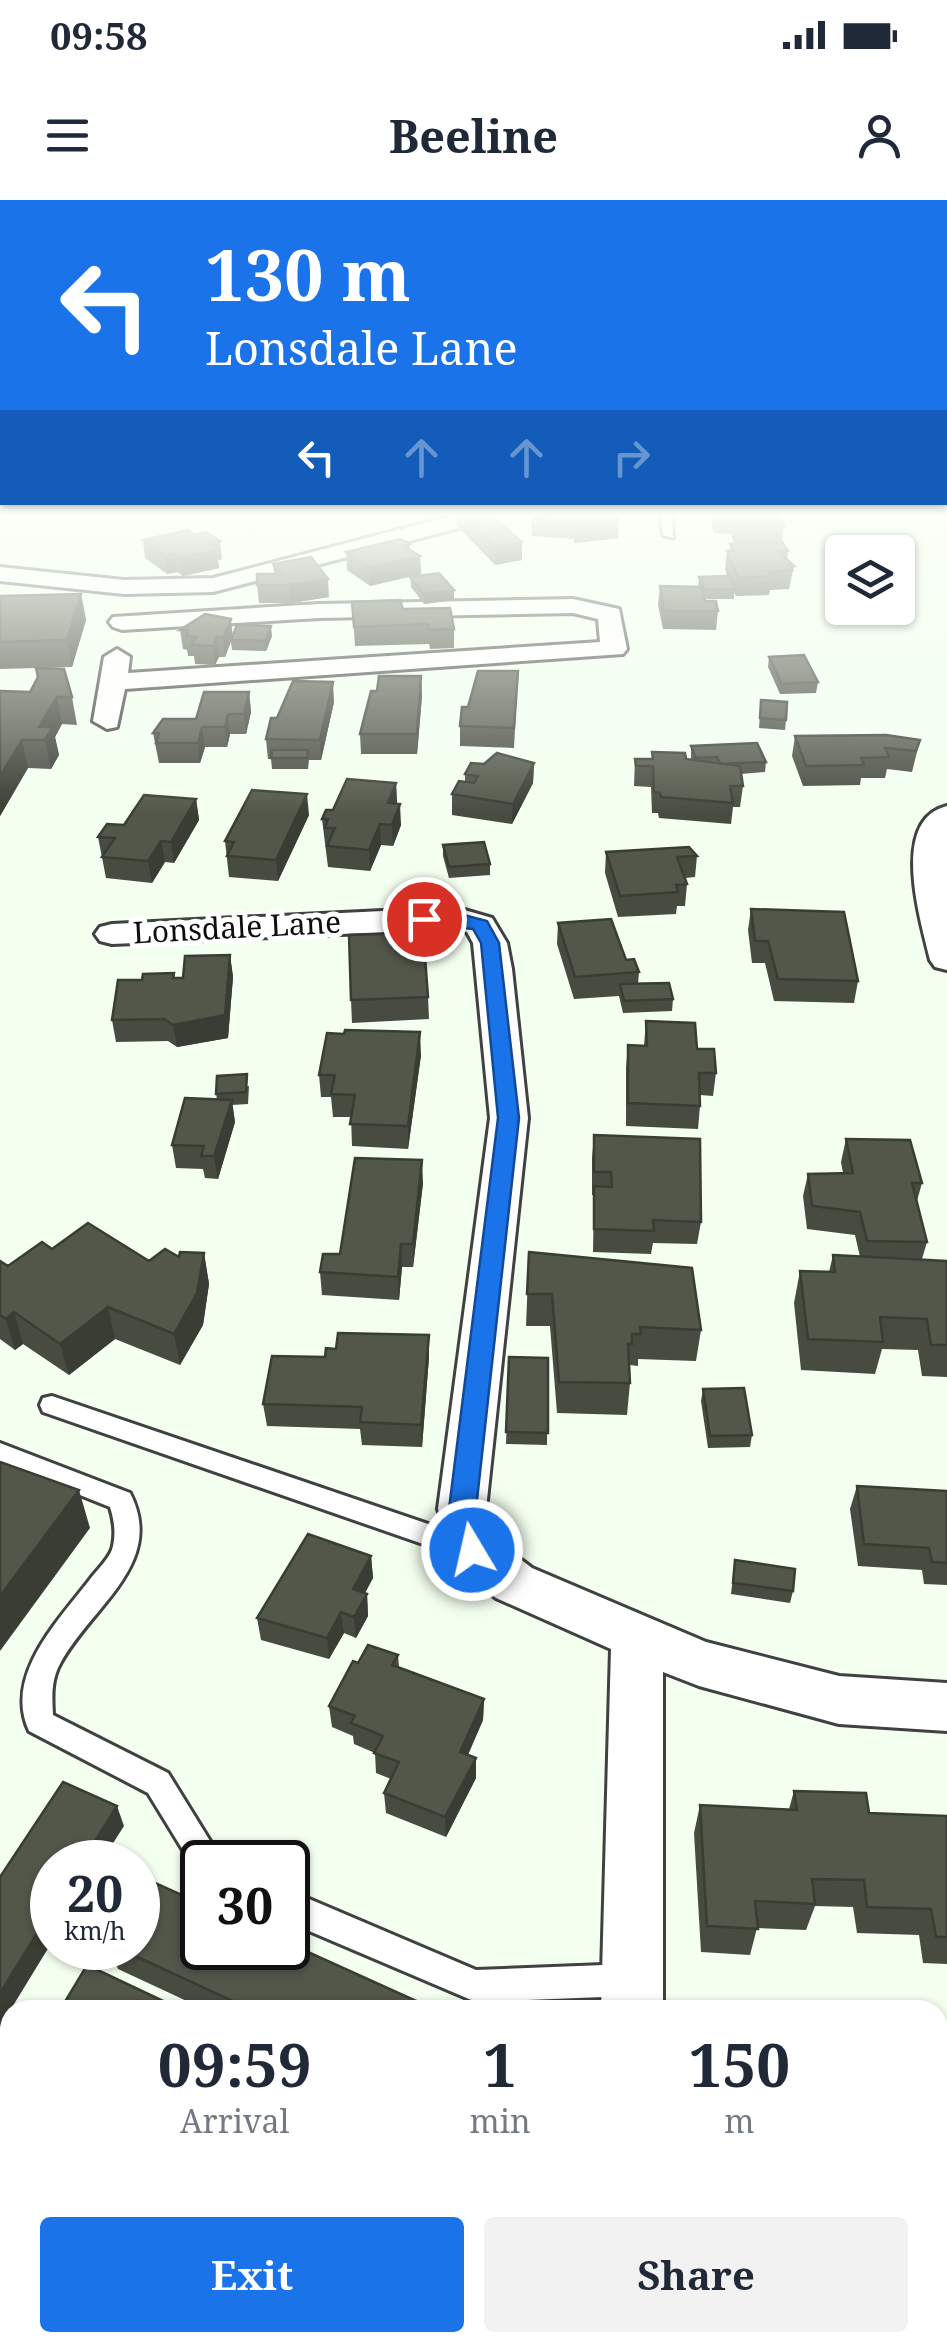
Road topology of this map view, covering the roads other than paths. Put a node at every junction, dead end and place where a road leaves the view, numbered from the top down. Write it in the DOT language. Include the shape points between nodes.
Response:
graph roads {
  1 [pos="113,614"];
  2 [pos="271,614"];
  3 [pos="610,614"];
  4 [pos="122,622"];
  5 [pos="113,682"];
  6 [pos="107,721"];
  7 [pos="947,815"];
  8 [pos="112,934"];
  9 [pos="947,960"];
  10 [pos="52,1405"];
  11 [pos="0,1453"];
  12 [pos="472,1550"];
  13 [pos="637,1636"];
  14 [pos="947,1707"];
  15 [pos="194,1840"];
  16 [pos="310,1915"];
  17 [pos="633,1995"];
  1 -- 4 [label="street"];
  2 -- 4 [label="street"];
  3 -- 5 [label="street" via="614,648"];
  4 -- 5 [label="street"];
  5 -- 6 [label="street"];
  7 -- 9 [label="street" via="926,850"];
  8 -- 12 [label="street, Lonsdale Lane" via="424,919 480,925 495,969 508,1118 462,1509"];
  10 -- 12 [label="lane"];
  11 -- 15 [label="lane" via="121,1500 126,1552 48,1657 37,1689 40,1722 158,1783"];
  12 -- 13 [label="street" via="514,1583"];
  13 -- 14 [label="street" via="698,1663 840,1700"];
  13 -- 17 [label="street"];
  16 -- 17 [label="lane" via="476,1986"];
}
